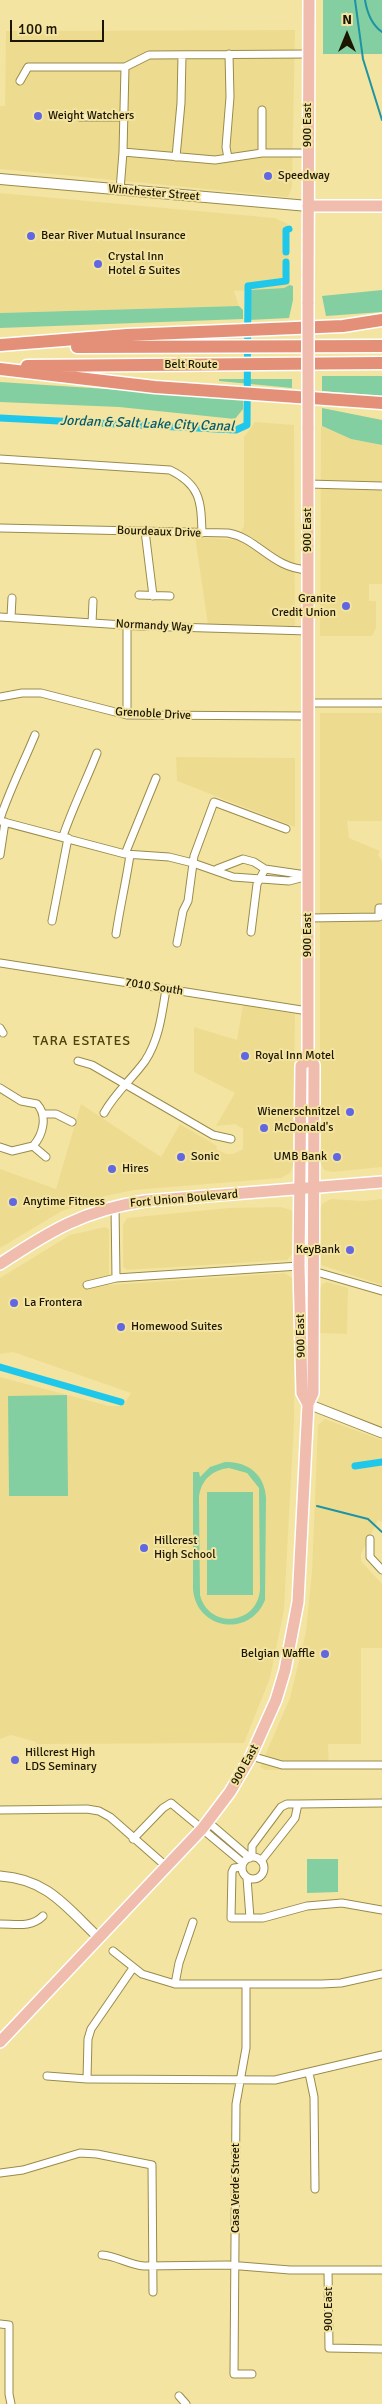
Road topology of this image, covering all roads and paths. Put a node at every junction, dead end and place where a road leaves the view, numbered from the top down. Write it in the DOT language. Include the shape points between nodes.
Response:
graph roads {
  1 [pos="309,0"];
  2 [pos="229,54"];
  3 [pos="309,54"];
  4 [pos="182,55"];
  5 [pos="125,67"];
  6 [pos="20,81"];
  7 [pos="262,110"];
  8 [pos="80,117"];
  9 [pos="124,117"];
  10 [pos="124,152"];
  11 [pos="308,152"];
  12 [pos="262,153"];
  13 [pos="176,157"];
  14 [pos="228,158"];
  15 [pos="0,179"];
  16 [pos="120,190"];
  17 [pos="308,206"];
  18 [pos="382,206"];
  19 [pos="382,320"];
  20 [pos="382,324"];
  21 [pos="343,326"];
  22 [pos="0,346"];
  23 [pos="382,346"];
  24 [pos="382,364"];
  25 [pos="0,368"];
  26 [pos="277,396"];
  27 [pos="382,403"];
  28 [pos="382,412"];
  29 [pos="0,460"];
  30 [pos="308,484"];
  31 [pos="382,486"];
  32 [pos="0,528"];
  33 [pos="145,531"];
  34 [pos="202,533"];
  35 [pos="308,570"];
  36 [pos="138,595"];
  37 [pos="153,596"];
  38 [pos="170,596"];
  39 [pos="12,598"];
  40 [pos="93,601"];
  41 [pos="0,617"];
  42 [pos="11,617"];
  43 [pos="92,623"];
  44 [pos="127,625"];
  45 [pos="308,631"];
  46 [pos="0,696"];
  47 [pos="308,703"];
  48 [pos="382,703"];
  49 [pos="127,715"];
  50 [pos="308,716"];
  51 [pos="35,735"];
  52 [pos="97,753"];
  53 [pos="156,778"];
  54 [pos="2,821"];
  55 [pos="286,829"];
  56 [pos="65,837"];
  57 [pos="0,855"];
  58 [pos="127,855"];
  59 [pos="193,862"];
  60 [pos="216,869"];
  61 [pos="265,869"];
  62 [pos="308,876"];
  63 [pos="259,879"];
  64 [pos="382,908"];
  65 [pos="308,918"];
  66 [pos="52,921"];
  67 [pos="251,932"];
  68 [pos="116,934"];
  69 [pos="177,943"];
  70 [pos="0,963"];
  71 [pos="166,990"];
  72 [pos="308,1011"];
  73 [pos="308,1059"];
  74 [pos="78,1061"];
  75 [pos="124,1084"];
  76 [pos="0,1088"];
  77 [pos="104,1113"];
  78 [pos="44,1114"];
  79 [pos="72,1122"];
  80 [pos="231,1139"];
  81 [pos="33,1146"];
  82 [pos="0,1147"];
  83 [pos="46,1157"];
  84 [pos="382,1182"];
  85 [pos="313,1189"];
  86 [pos="300,1190"];
  87 [pos="115,1206"];
  88 [pos="0,1264"];
  89 [pos="299,1266"];
  90 [pos="313,1271"];
  91 [pos="116,1278"];
  92 [pos="88,1285"];
  93 [pos="382,1291"];
  94 [pos="308,1404"];
  95 [pos="382,1433"];
  96 [pos="370,1539"];
  97 [pos="382,1570"];
  98 [pos="251,1756"];
  99 [pos="382,1765"];
  100 [pos="382,1803"];
  101 [pos="298,1804"];
  102 [pos="0,1810"];
  103 [pos="205,1825"];
  104 [pos="133,1839"];
  105 [pos="251,1858"];
  106 [pos="261,1861"];
  107 [pos="242,1865"];
  108 [pos="167,1867"];
  109 [pos="0,1876"];
  110 [pos="248,1878"];
  111 [pos="382,1910"];
  112 [pos="42,1916"];
  113 [pos="250,1918"];
  114 [pos="194,1922"];
  115 [pos="0,1924"];
  116 [pos="99,1938"];
  117 [pos="113,1951"];
  118 [pos="133,1968"];
  119 [pos="382,1974"];
  120 [pos="175,1984"];
  121 [pos="246,1984"];
  122 [pos="0,2042"];
  123 [pos="382,2055"];
  124 [pos="310,2073"];
  125 [pos="47,2076"];
  126 [pos="87,2079"];
  127 [pos="240,2079"];
  128 [pos="0,2173"];
  129 [pos="315,2189"];
  130 [pos="102,2255"];
  131 [pos="152,2266"];
  132 [pos="235,2266"];
  133 [pos="328,2270"];
  134 [pos="382,2270"];
  135 [pos="153,2292"];
  136 [pos="0,2324"];
  137 [pos="382,2349"];
  138 [pos="252,2374"];
  139 [pos="179,2396"];
  140 [pos="12,2404"];
  141 [pos="186,2404"];
  1 -- 3 [label="main road, 900 East"];
  2 -- 3 [label="street"];
  2 -- 4 [label="street"];
  2 -- 14 [label="street"];
  3 -- 11 [label="main road, 900 East"];
  4 -- 5 [label="street" via="149,55"];
  4 -- 13 [label="street"];
  5 -- 6 [label="street" via="28,67"];
  5 -- 9 [label="street"];
  7 -- 12 [label="street"];
  8 -- 9 [label="street"];
  9 -- 10 [label="street"];
  10 -- 13 [label="street"];
  10 -- 16 [label="street"];
  11 -- 12 [label="street"];
  11 -- 17 [label="main road, 900 East"];
  12 -- 14 [label="street"];
  13 -- 14 [label="street"];
  15 -- 16 [label="main road, Winchester Street"];
  16 -- 17 [label="main road, Winchester Street"];
  17 -- 18 [label="main road"];
  17 -- 30 [label="main road, 900 East, bridge"];
  19 -- 21 [label="highway"];
  20 -- 21 [label="highway"];
  21 -- 22 [label="highway" via="127,336"];
  22 -- 23 [label="highway, Belt Route"];
  24 -- 25 [label="highway, Belt Route"];
  25 -- 26 [label="highway" via="154,387"];
  26 -- 27 [label="highway"];
  26 -- 28 [label="highway"];
  29 -- 34 [label="street" via="170,470 196,490 202,508"];
  30 -- 31 [label="street"];
  30 -- 35 [label="main road, 900 East"];
  32 -- 33 [label="street, Bourdeaux Drive"];
  33 -- 34 [label="street, Bourdeaux Drive"];
  33 -- 37 [label="street"];
  34 -- 35 [label="street, Bourdeaux Drive" via="234,534 284,566"];
  35 -- 45 [label="main road, 900 East"];
  36 -- 37 [label="street"];
  37 -- 38 [label="street"];
  39 -- 42 [label="street"];
  40 -- 43 [label="street"];
  41 -- 42 [label="street, Normandy Way"];
  42 -- 43 [label="street, Normandy Way"];
  43 -- 44 [label="street, Normandy Way"];
  44 -- 45 [label="street, Normandy Way"];
  44 -- 49 [label="street"];
  45 -- 47 [label="main road, 900 East"];
  46 -- 49 [label="street, Grenoble Drive" via="41,693"];
  47 -- 48 [label="street"];
  47 -- 50 [label="main road, 900 East"];
  49 -- 50 [label="street, Grenoble Drive"];
  50 -- 62 [label="main road, 900 East"];
  51 -- 54 [label="street" via="19,777 13,782"];
  52 -- 56 [label="street" via="86,783 78,794"];
  53 -- 58 [label="street"];
  54 -- 56 [label="street"];
  54 -- 57 [label="street"];
  55 -- 59 [label="street" via="214,802"];
  56 -- 58 [label="street"];
  56 -- 66 [label="street" via="62,882"];
  58 -- 59 [label="street"];
  58 -- 68 [label="street" via="124,897"];
  59 -- 60 [label="street"];
  59 -- 69 [label="street"];
  60 -- 61 [label="street" via="243,859"];
  60 -- 63 [label="street" via="233,876"];
  61 -- 62 [label="street"];
  61 -- 63 [label="street"];
  62 -- 63 [label="street" via="289,881"];
  62 -- 65 [label="main road, 900 East"];
  63 -- 67 [label="street"];
  64 -- 65 [label="street" via="379,908 379,917"];
  65 -- 72 [label="main road, 900 East"];
  70 -- 71 [label="street, 7010 South"];
  71 -- 72 [label="street, 7010 South"];
  71 -- 75 [label="street" via="161,1021 150,1050 138,1070"];
  72 -- 73 [label="main road, 900 East"];
  73 -- 85 [label="main road, 900 East" via="314,1065"];
  73 -- 86 [label="main road, 900 East" via="301,1066"];
  74 -- 75 [label="street" via="92,1065"];
  75 -- 77 [label="street"];
  75 -- 80 [label="street" via="213,1135"];
  76 -- 78 [label="street" via="21,1101 37,1104"];
  78 -- 79 [label="street" via="56,1114"];
  78 -- 81 [label="street" via="39,1138"];
  81 -- 82 [label="street" via="12,1151"];
  81 -- 83 [label="street"];
  84 -- 85 [label="main road, Fort Union Boulevard"];
  85 -- 86 [label="main road, Fort Union Boulevard"];
  85 -- 90 [label="main road, 900 East"];
  86 -- 87 [label="main road, Fort Union Boulevard"];
  86 -- 89 [label="main road, 900 East"];
  87 -- 88 [label="main road, Fort Union Boulevard" via="68,1222"];
  87 -- 91 [label="street"];
  89 -- 91 [label="street"];
  89 -- 94 [label="main road, 900 East" via="302,1393"];
  90 -- 93 [label="street"];
  90 -- 94 [label="main road, 900 East" via="313,1393"];
  91 -- 92 [label="street"];
  94 -- 95 [label="street"];
  94 -- 98 [label="main road, 900 East" via="295,1620 276,1700"];
  96 -- 97 [label="street" via="370,1557"];
  98 -- 99 [label="street" via="282,1765"];
  98 -- 103 [label="main road, 900 East"];
  100 -- 101 [label="street"];
  101 -- 105 [label="street" via="287,1804 281,1808 252,1846"];
  101 -- 106 [label="street" via="295,1818"];
  102 -- 104 [label="street" via="92,1810 110,1817"];
  103 -- 104 [label="street" via="170,1803"];
  103 -- 105 [label="street"];
  103 -- 107 [label="street"];
  103 -- 108 [label="main road, 900 East"];
  104 -- 108 [label="street"];
  105 -- 106 [label="street"];
  105 -- 107 [label="street"];
  106 -- 110 [label="street" via="262,1874 256,1879"];
  107 -- 110 [label="street"];
  107 -- 113 [label="street" via="232,1872 231,1918"];
  108 -- 116 [label="main road, 900 East"];
  109 -- 116 [label="street" via="26,1880 52,1893"];
  110 -- 113 [label="street"];
  111 -- 113 [label="street" via="342,1903 307,1906 263,1918"];
  112 -- 115 [label="street" via="28,1925"];
  114 -- 120 [label="street" via="179,1962"];
  116 -- 122 [label="main road, 900 East"];
  117 -- 118 [label="street"];
  118 -- 120 [label="street" via="151,1978"];
  118 -- 126 [label="street" via="91,2029"];
  119 -- 121 [label="street" via="332,1984"];
  120 -- 121 [label="street"];
  121 -- 127 [label="street, Casa Verde Street" via="246,2048"];
  123 -- 124 [label="street"];
  124 -- 127 [label="street" via="275,2080"];
  124 -- 129 [label="street" via="314,2097"];
  125 -- 126 [label="street"];
  126 -- 127 [label="street"];
  127 -- 132 [label="street, Casa Verde Street" via="236,2104"];
  128 -- 131 [label="street" via="80,2153 152,2165"];
  130 -- 131 [label="street"];
  131 -- 132 [label="street"];
  131 -- 135 [label="street"];
  132 -- 133 [label="street"];
  132 -- 138 [label="street, Casa Verde Street" via="234,2374"];
  133 -- 134 [label="street"];
  133 -- 137 [label="street, 900 East" via="329,2348"];
  136 -- 140 [label="street" via="9,2325 9,2394"];
  139 -- 141 [label="street"];
}
